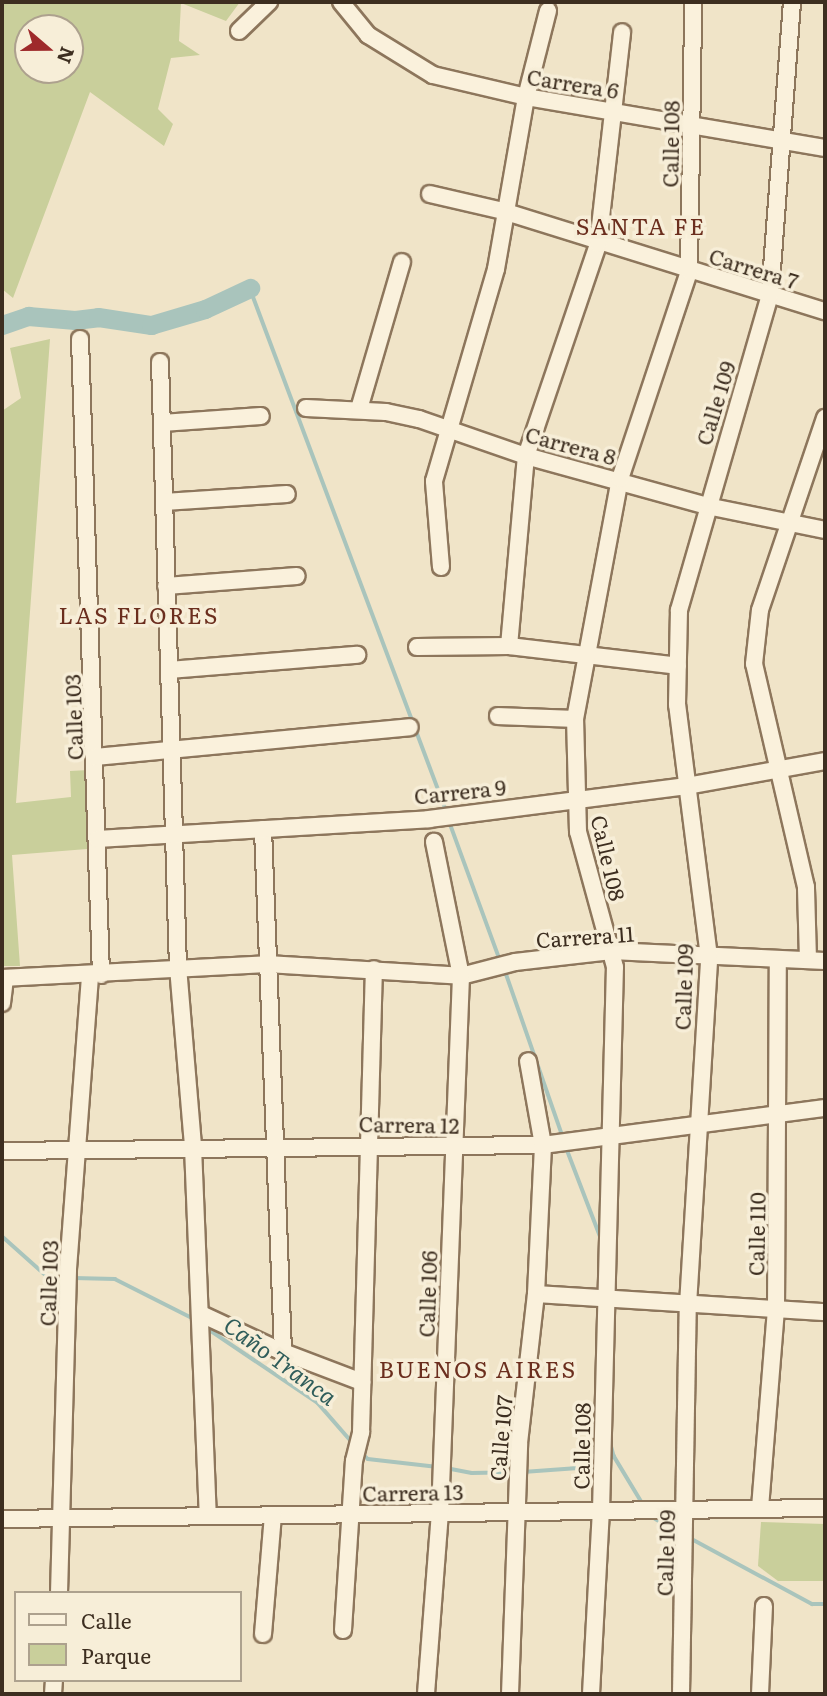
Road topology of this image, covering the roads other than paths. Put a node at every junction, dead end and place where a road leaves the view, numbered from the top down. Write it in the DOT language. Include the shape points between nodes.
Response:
graph roads {
  1 [pos="269,2"];
  2 [pos="341,2"];
  3 [pos="693,2"];
  4 [pos="792,2"];
  5 [pos="548,11"];
  6 [pos="239,32"];
  7 [pos="622,32"];
  8 [pos="526,97"];
  9 [pos="615,111"];
  10 [pos="692,124"];
  11 [pos="779,138"];
  12 [pos="825,148"];
  13 [pos="430,194"];
  14 [pos="503,212"];
  15 [pos="598,244"];
  16 [pos="402,262"];
  17 [pos="689,271"];
  18 [pos="770,295"];
  19 [pos="825,311"];
  20 [pos="80,339"];
  21 [pos="160,362"];
  22 [pos="306,408"];
  23 [pos="359,409"];
  24 [pos="261,416"];
  25 [pos="825,418"];
  26 [pos="162,423"];
  27 [pos="449,432"];
  28 [pos="526,456"];
  29 [pos="620,480"];
  30 [pos="287,494"];
  31 [pos="164,502"];
  32 [pos="707,506"];
  33 [pos="790,520"];
  34 [pos="825,530"];
  35 [pos="440,567"];
  36 [pos="297,576"];
  37 [pos="166,586"];
  38 [pos="509,646"];
  39 [pos="417,647"];
  40 [pos="357,655"];
  41 [pos="585,655"];
  42 [pos="678,666"];
  43 [pos="169,670"];
  44 [pos="498,716"];
  45 [pos="575,719"];
  46 [pos="410,727"];
  47 [pos="171,751"];
  48 [pos="95,757"];
  49 [pos="825,761"];
  50 [pos="777,769"];
  51 [pos="687,786"];
  52 [pos="576,800"];
  53 [pos="263,829"];
  54 [pos="174,835"];
  55 [pos="97,839"];
  56 [pos="433,842"];
  57 [pos="611,951"];
  58 [pos="709,957"];
  59 [pos="778,959"];
  60 [pos="808,960"];
  61 [pos="825,961"];
  62 [pos="267,964"];
  63 [pos="177,967"];
  64 [pos="374,970"];
  65 [pos="96,975"];
  66 [pos="461,976"];
  67 [pos="3,978"];
  68 [pos="2,1003"];
  69 [pos="528,1061"];
  70 [pos="825,1108"];
  71 [pos="778,1116"];
  72 [pos="696,1126"];
  73 [pos="611,1136"];
  74 [pos="367,1144"];
  75 [pos="542,1145"];
  76 [pos="274,1146"];
  77 [pos="454,1146"];
  78 [pos="193,1147"];
  79 [pos="2,1151"];
  80 [pos="77,1153"];
  81 [pos="536,1294"];
  82 [pos="604,1298"];
  83 [pos="688,1305"];
  84 [pos="776,1308"];
  85 [pos="825,1312"];
  86 [pos="201,1316"];
  87 [pos="283,1352"];
  88 [pos="362,1382"];
  89 [pos="760,1508"];
  90 [pos="825,1508"];
  91 [pos="687,1510"];
  92 [pos="601,1511"];
  93 [pos="516,1512"];
  94 [pos="440,1513"];
  95 [pos="353,1514"];
  96 [pos="273,1515"];
  97 [pos="208,1516"];
  98 [pos="64,1518"];
  99 [pos="2,1519"];
  100 [pos="59,1591"];
  101 [pos="764,1606"];
  102 [pos="343,1630"];
  103 [pos="263,1634"];
  104 [pos="426,1694"];
  105 [pos="510,1694"];
  106 [pos="592,1694"];
  107 [pos="681,1694"];
  108 [pos="760,1694"];
  1 -- 6 [label="street"];
  2 -- 8 [label="street, Carrera 6" via="368,35 418,68"];
  3 -- 10 [label="street, Calle 108"];
  4 -- 11 [label="street, Calle 109"];
  5 -- 8 [label="street"];
  7 -- 9 [label="street"];
  8 -- 9 [label="street, Carrera 6"];
  8 -- 14 [label="street"];
  9 -- 10 [label="street, Carrera 6"];
  9 -- 15 [label="street"];
  10 -- 11 [label="street, Carrera 6"];
  10 -- 17 [label="street, Calle 108"];
  11 -- 12 [label="street, Carrera 6"];
  11 -- 18 [label="street, Calle 109"];
  13 -- 14 [label="street, Carrera 7"];
  14 -- 15 [label="street, Carrera 7"];
  14 -- 27 [label="street" via="496,269"];
  15 -- 17 [label="street, Carrera 7"];
  15 -- 28 [label="street"];
  16 -- 23 [label="street"];
  17 -- 18 [label="street, Carrera 7"];
  17 -- 29 [label="street, Calle 108"];
  18 -- 19 [label="street, Carrera 7"];
  18 -- 32 [label="street, Calle 109"];
  20 -- 48 [label="street, Calle 103"];
  21 -- 26 [label="street"];
  22 -- 23 [label="street, Carrera 8"];
  23 -- 27 [label="street, Carrera 8" via="419,419"];
  24 -- 26 [label="street"];
  25 -- 33 [label="street"];
  26 -- 31 [label="street"];
  27 -- 28 [label="street, Carrera 8"];
  27 -- 35 [label="street" via="434,481"];
  28 -- 29 [label="street, Carrera 8"];
  28 -- 38 [label="street"];
  29 -- 32 [label="street, Carrera 8"];
  29 -- 41 [label="street, Calle 108"];
  30 -- 31 [label="street"];
  31 -- 37 [label="street"];
  32 -- 33 [label="street, Carrera 8"];
  32 -- 42 [label="street, Calle 109" via="679,610"];
  33 -- 34 [label="street, Carrera 8"];
  33 -- 50 [label="street" via="760,610 754,664"];
  36 -- 37 [label="street"];
  37 -- 43 [label="street"];
  38 -- 39 [label="street"];
  38 -- 41 [label="street"];
  40 -- 43 [label="street"];
  41 -- 42 [label="street"];
  41 -- 45 [label="street, Calle 108"];
  42 -- 51 [label="street, Calle 109" via="677,705"];
  43 -- 47 [label="street"];
  44 -- 45 [label="street"];
  45 -- 52 [label="street, Calle 108"];
  46 -- 47 [label="street"];
  47 -- 48 [label="street"];
  47 -- 54 [label="street"];
  48 -- 55 [label="street, Calle 103"];
  49 -- 50 [label="street, Carrera 9"];
  50 -- 51 [label="street, Carrera 9"];
  50 -- 60 [label="street" via="806,887"];
  51 -- 52 [label="street, Carrera 9"];
  51 -- 58 [label="street, Calle 109"];
  52 -- 53 [label="street, Carrera 9" via="429,818"];
  52 -- 57 [label="street, Calle 108" via="578,832"];
  53 -- 54 [label="street, Carrera 9"];
  53 -- 62 [label="street"];
  54 -- 55 [label="street, Carrera 9"];
  54 -- 63 [label="street"];
  55 -- 65 [label="street, Calle 103"];
  56 -- 66 [label="street, Calle 106"];
  57 -- 58 [label="street, Carrera 11"];
  57 -- 66 [label="street, Carrera 11" via="515,962"];
  57 -- 73 [label="street, Calle 108" via="615,967"];
  58 -- 59 [label="street, Carrera 11"];
  58 -- 72 [label="street, Calle 109"];
  59 -- 60 [label="street, Carrera 11"];
  59 -- 71 [label="street, Calle 110"];
  60 -- 61 [label="street, Carrera 11"];
  62 -- 63 [label="street, Carrera 11"];
  62 -- 64 [label="street, Carrera 11"];
  62 -- 76 [label="street"];
  63 -- 65 [label="street, Carrera 11"];
  63 -- 78 [label="street"];
  64 -- 66 [label="street, Carrera 11"];
  64 -- 74 [label="street"];
  65 -- 67 [label="street, Carrera 11"];
  65 -- 80 [label="street, Calle 103"];
  66 -- 77 [label="street, Calle 106"];
  67 -- 68 [label="street"];
  69 -- 75 [label="street, Calle 107"];
  70 -- 71 [label="street"];
  71 -- 72 [label="street"];
  71 -- 84 [label="street, Calle 110"];
  72 -- 73 [label="street"];
  72 -- 83 [label="street, Calle 109"];
  73 -- 75 [label="street, Carrera 12"];
  73 -- 82 [label="street, Calle 108"];
  74 -- 76 [label="street, Carrera 12"];
  74 -- 77 [label="street, Carrera 12"];
  74 -- 88 [label="street"];
  75 -- 77 [label="street, Carrera 12"];
  75 -- 81 [label="street, Calle 107"];
  76 -- 78 [label="street, Carrera 12"];
  76 -- 87 [label="street"];
  77 -- 94 [label="street, Calle 106"];
  78 -- 80 [label="street, Carrera 12"];
  78 -- 86 [label="street"];
  79 -- 80 [label="street, Carrera 12"];
  80 -- 98 [label="street, Calle 103" via="68,1269"];
  81 -- 82 [label="street"];
  81 -- 93 [label="street, Calle 107"];
  82 -- 83 [label="street"];
  82 -- 92 [label="street, Calle 108"];
  83 -- 84 [label="street"];
  83 -- 91 [label="street, Calle 109"];
  84 -- 85 [label="street"];
  84 -- 89 [label="street, Calle 110"];
  86 -- 87 [label="street"];
  86 -- 97 [label="street"];
  87 -- 88 [label="street"];
  88 -- 95 [label="street"];
  89 -- 90 [label="street, Carrera 13"];
  89 -- 91 [label="street, Carrera 13"];
  91 -- 92 [label="street, Carrera 13"];
  91 -- 107 [label="street, Calle 109"];
  92 -- 93 [label="street, Carrera 13"];
  92 -- 106 [label="street, Calle 108"];
  93 -- 94 [label="street, Carrera 13"];
  93 -- 105 [label="street, Calle 107"];
  94 -- 95 [label="street, Carrera 13"];
  94 -- 104 [label="street, Calle 106"];
  95 -- 96 [label="street, Carrera 13"];
  95 -- 102 [label="street"];
  96 -- 97 [label="street, Carrera 13"];
  96 -- 103 [label="street"];
  97 -- 98 [label="street, Carrera 13"];
  98 -- 99 [label="street, Carrera 13"];
  98 -- 100 [label="street, Calle 103"];
  101 -- 108 [label="street"];
}
